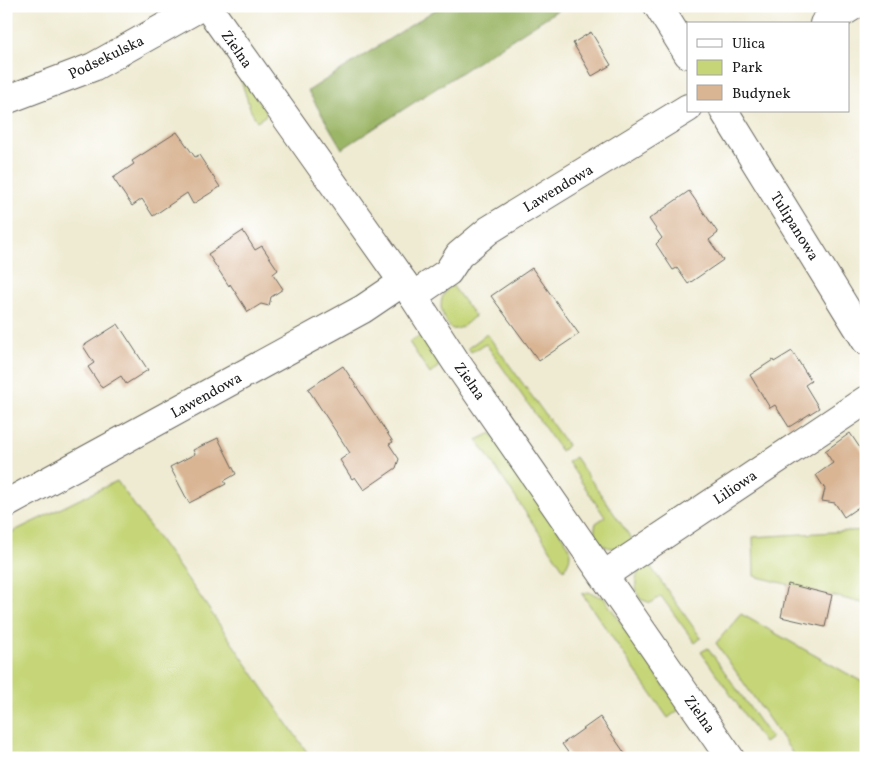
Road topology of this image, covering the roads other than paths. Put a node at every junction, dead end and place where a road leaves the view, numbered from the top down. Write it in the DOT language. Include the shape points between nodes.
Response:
graph roads {
  1 [pos="202,6"];
  2 [pos="207,6"];
  3 [pos="658,6"];
  4 [pos="853,6"];
  5 [pos="827,22"];
  6 [pos="687,52"];
  7 [pos="6,100"];
  8 [pos="687,109"];
  9 [pos="725,112"];
  10 [pos="408,289"];
  11 [pos="866,341"];
  12 [pos="866,400"];
  13 [pos="6,504"];
  14 [pos="604,575"];
  15 [pos="730,758"];
  1 -- 7 [label="street, Podsekulska" via="92,66"];
  2 -- 10 [label="street, Zielna"];
  3 -- 6 [label="street"];
  4 -- 5 [label="street"];
  8 -- 10 [label="street, Lawendowa" via="489,230 459,255 448,272"];
  9 -- 11 [label="street, Tulipanowa"];
  10 -- 13 [label="street, Lawendowa" via="364,309"];
  10 -- 14 [label="street, Zielna"];
  12 -- 14 [label="street, Liliowa"];
  14 -- 15 [label="street, Zielna"];
}
